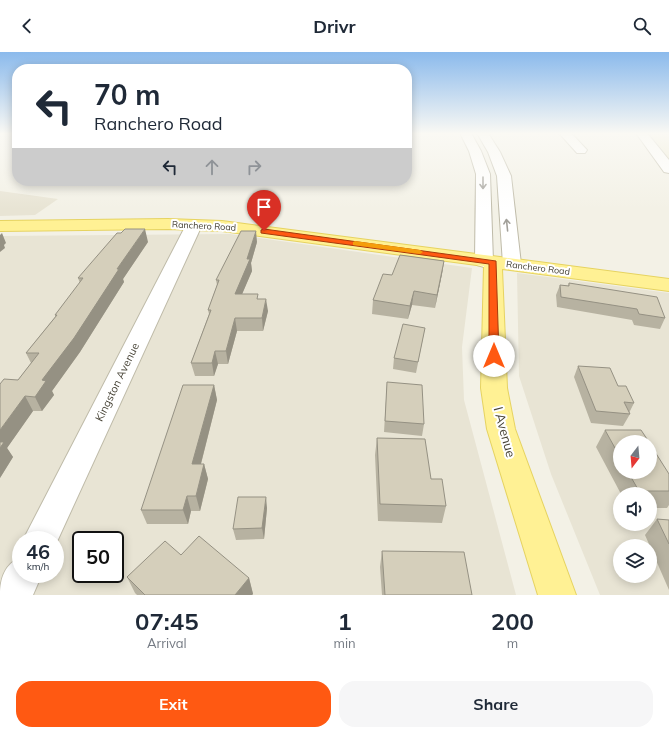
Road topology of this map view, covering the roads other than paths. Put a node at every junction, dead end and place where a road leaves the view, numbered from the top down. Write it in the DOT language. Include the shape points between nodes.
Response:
graph roads {
  1 [pos="478,158"];
  2 [pos="497,158"];
  3 [pos="661,158"];
  4 [pos="669,169"];
  5 [pos="194,225"];
  6 [pos="0,226"];
  7 [pos="496,262"];
  8 [pos="669,285"];
  9 [pos="44,531"];
  10 [pos="19,583"];
  11 [pos="13,595"];
  12 [pos="557,595"];
  1 -- 7 [label="street, one-way" via="483,174"];
  7 -- 2 [label="street, one-way" via="504,176"];
  3 -- 4 [label="street"];
  5 -- 6 [label="main road, Ranchero Road"];
  5 -- 7 [label="main road, Ranchero Road" via="232,227"];
  5 -- 9 [label="street, Kingston Avenue"];
  7 -- 8 [label="main road, Ranchero Road"];
  7 -- 12 [label="main road, I Avenue" via="494,388 501,429"];
  10 -- 11 [label="street"];
}
